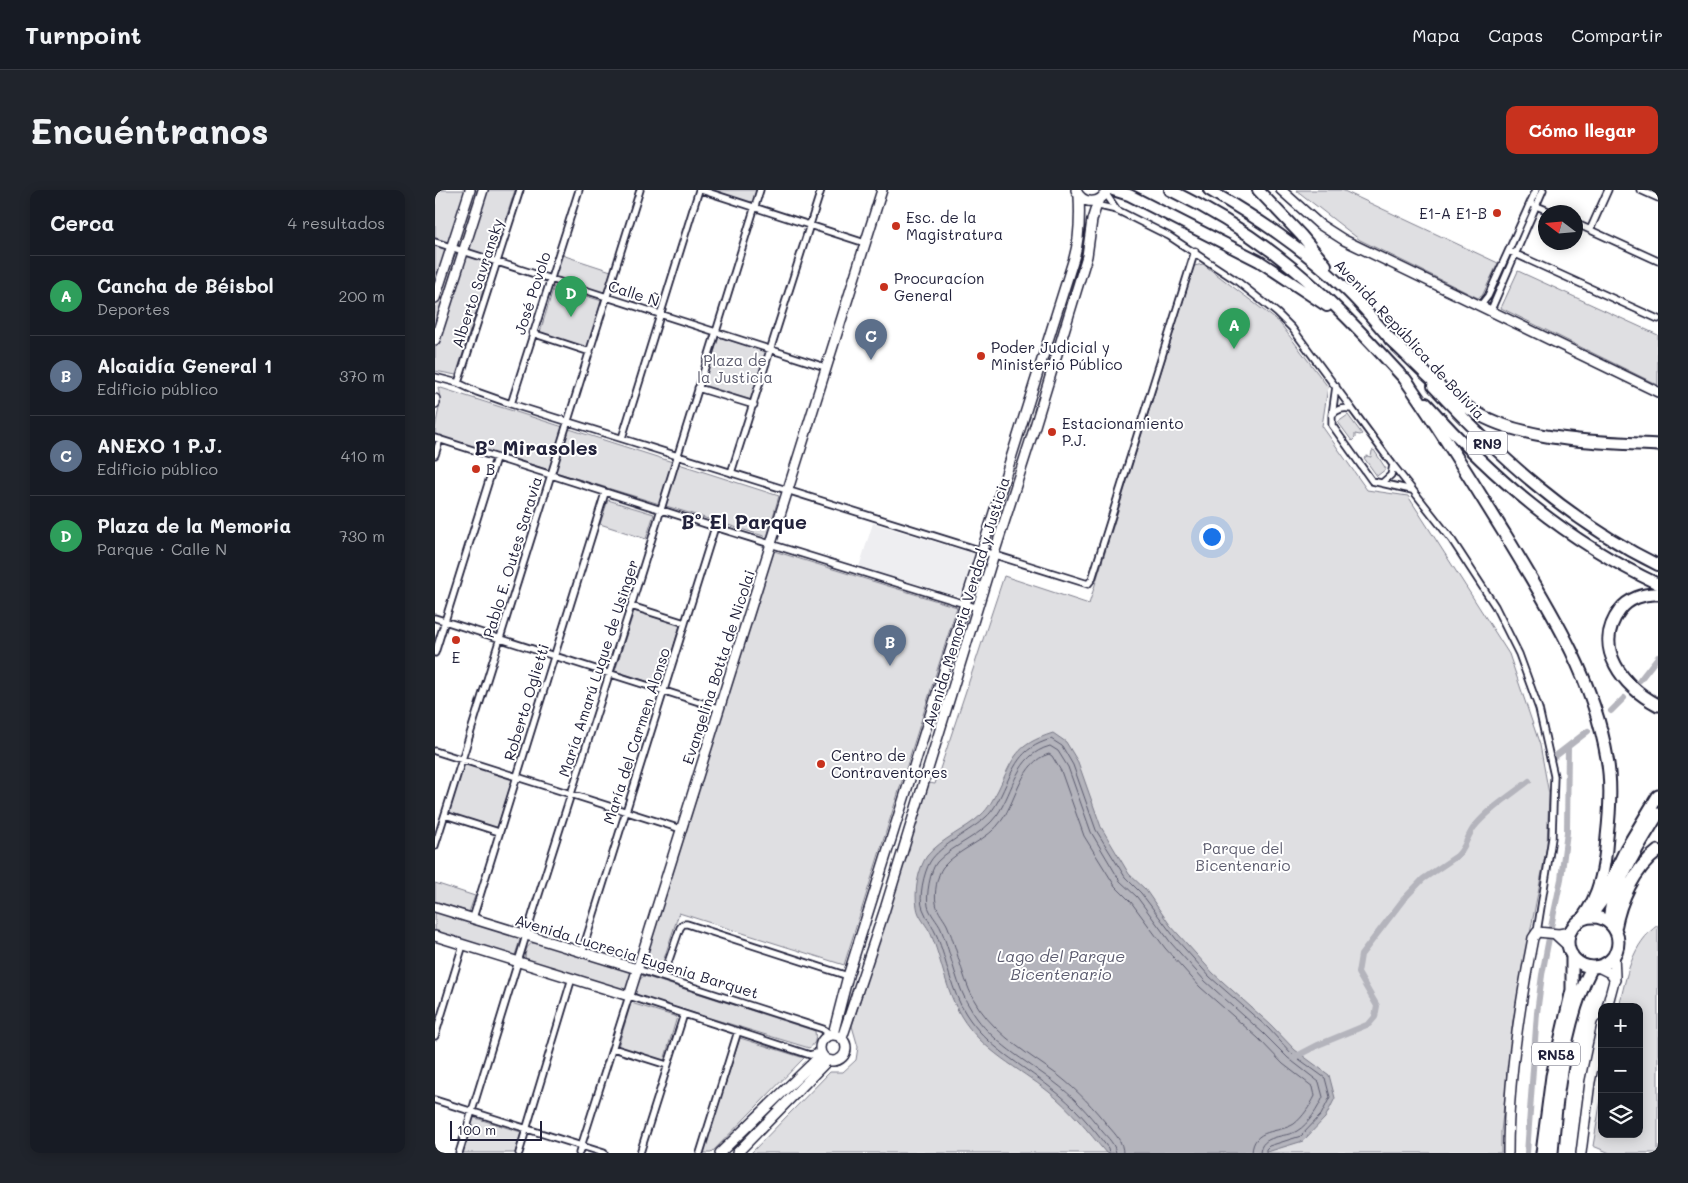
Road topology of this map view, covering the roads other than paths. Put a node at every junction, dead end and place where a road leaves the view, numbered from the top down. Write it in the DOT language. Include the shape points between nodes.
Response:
graph roads {
  1 [pos="470,190"];
  2 [pos="483,190"];
  3 [pos="520,190"];
  4 [pos="579,190"];
  5 [pos="640,190"];
  6 [pos="700,190"];
  7 [pos="760,190"];
  8 [pos="821,190"];
  9 [pos="882,190"];
  10 [pos="1171,190"];
  11 [pos="1209,190"];
  12 [pos="1258,190"];
  13 [pos="1281,190"];
  14 [pos="1535,190"];
  15 [pos="1543,190"];
  16 [pos="1608,190"];
  17 [pos="1640,190"];
  18 [pos="1109,191"];
  19 [pos="1075,192"];
  20 [pos="1655,195"];
  21 [pos="1094,202"];
  22 [pos="1533,204"];
  23 [pos="1538,206"];
  24 [pos="754,207"];
  25 [pos="1117,210"];
  26 [pos="809,225"];
  27 [pos="1583,227"];
  28 [pos="1590,230"];
  29 [pos="435,242"];
  30 [pos="865,243"];
  31 [pos="451,247"];
  32 [pos="464,251"];
  33 [pos="1195,251"];
  34 [pos="1512,252"];
  35 [pos="497,261"];
  36 [pos="1658,261"];
  37 [pos="550,279"];
  38 [pos="1344,288"];
  39 [pos="607,297"];
  40 [pos="435,298"];
  41 [pos="1480,306"];
  42 [pos="1491,310"];
  43 [pos="660,314"];
  44 [pos="1657,316"];
  45 [pos="1350,322"];
  46 [pos="715,332"];
  47 [pos="532,334"];
  48 [pos="1390,339"];
  49 [pos="435,340"];
  50 [pos="770,350"];
  51 [pos="590,352"];
  52 [pos="825,368"];
  53 [pos="435,377"];
  54 [pos="1405,380"];
  55 [pos="458,383"];
  56 [pos="1336,386"];
  57 [pos="698,388"];
  58 [pos="1658,392"];
  59 [pos="435,399"];
  60 [pos="435,403"];
  61 [pos="511,404"];
  62 [pos="754,405"];
  63 [pos="1352,409"];
  64 [pos="1332,415"];
  65 [pos="568,422"];
  66 [pos="622,438"];
  67 [pos="437,439"];
  68 [pos="1658,445"];
  69 [pos="435,455"];
  70 [pos="677,455"];
  71 [pos="496,458"];
  72 [pos="1393,465"];
  73 [pos="731,473"];
  74 [pos="550,475"];
  75 [pos="1382,483"];
  76 [pos="1412,490"];
  77 [pos="788,491"];
  78 [pos="605,493"];
  79 [pos="661,510"];
  80 [pos="715,527"];
  81 [pos="771,545"];
  82 [pos="981,550"];
  83 [pos="994,554"];
  84 [pos="1658,565"];
  85 [pos="1658,584"];
  86 [pos="1658,594"];
  87 [pos="965,604"];
  88 [pos="631,606"];
  89 [pos="978,608"];
  90 [pos="435,618"];
  91 [pos="445,622"];
  92 [pos="685,623"];
  93 [pos="499,639"];
  94 [pos="435,653"];
  95 [pos="553,656"];
  96 [pos="609,674"];
  97 [pos="664,691"];
  98 [pos="1658,705"];
  99 [pos="718,708"];
  100 [pos="435,751"];
  101 [pos="461,759"];
  102 [pos="516,776"];
  103 [pos="571,794"];
  104 [pos="1658,796"];
  105 [pos="625,811"];
  106 [pos="1658,814"];
  107 [pos="445,815"];
  108 [pos="681,829"];
  109 [pos="499,832"];
  110 [pos="435,846"];
  111 [pos="1658,851"];
  112 [pos="435,907"];
  113 [pos="473,918"];
  114 [pos="1586,918"];
  115 [pos="1612,928"];
  116 [pos="1537,932"];
  117 [pos="1570,932"];
  118 [pos="1555,934"];
  119 [pos="526,935"];
  120 [pos="435,936"];
  121 [pos="463,945"];
  122 [pos="1570,951"];
  123 [pos="581,952"];
  124 [pos="1614,953"];
  125 [pos="518,961"];
  126 [pos="1594,967"];
  127 [pos="637,969"];
  128 [pos="848,976"];
  129 [pos="663,977"];
  130 [pos="572,978"];
  131 [pos="1615,981"];
  132 [pos="629,996"];
  133 [pos="1608,1003"];
  134 [pos="684,1014"];
  135 [pos="738,1031"];
  136 [pos="831,1034"];
  137 [pos="435,1036"];
  138 [pos="842,1038"];
  139 [pos="1598,1044"];
  140 [pos="613,1048"];
  141 [pos="823,1056"];
  142 [pos="667,1065"];
  143 [pos="435,1100"];
  144 [pos="471,1112"];
  145 [pos="527,1129"];
  146 [pos="581,1146"];
  147 [pos="459,1153"];
  148 [pos="519,1153"];
  149 [pos="579,1153"];
  150 [pos="605,1153"];
  151 [pos="640,1153"];
  152 [pos="700,1153"];
  153 [pos="720,1153"];
  154 [pos="737,1153"];
  155 [pos="1508,1153"];
  156 [pos="1542,1153"];
  157 [pos="1552,1153"];
  158 [pos="1581,1153"];
  1 -- 31 [label="street"];
  2 -- 32 [label="street"];
  3 -- 35 [label="street, Alberto Savransky"];
  4 -- 37 [label="street, José Povolo"];
  5 -- 39 [label="street, Pablo E. Outes Saravia"];
  6 -- 24 [label="street"];
  6 -- 43 [label="street"];
  7 -- 24 [label="street, María Amarú Luque de Usinger"];
  8 -- 26 [label="street"];
  9 -- 30 [label="street, Evangelina Botta de Nicolai"];
  10 -- 45 [label="main road, Avenida República de Bolivia / RN9" via="1262,245 1315,288"];
  11 -- 38 [label="main road, Avenida República de Bolivia / RN9" via="1284,238"];
  12 -- 38 [label="main road" via="1301,234"];
  13 -- 41 [label="street" via="1333,233"];
  14 -- 22 [label="street"];
  15 -- 22 [label="street"];
  16 -- 28 [label="street"];
  17 -- 20 [label="street"];
  18 -- 21 [label="street"];
  18 -- 25 [label="street"];
  18 -- 45 [label="main road" via="1129,195 1259,261"];
  19 -- 21 [label="street"];
  19 -- 82 [label="street, Avenida Memoria Verdad y Justicia" via="1080,217 1076,250"];
  21 -- 25 [label="street"];
  21 -- 83 [label="street, Avenida Memoria Verdad y Justicia" via="1087,256"];
  22 -- 23 [label="street"];
  22 -- 34 [label="street"];
  24 -- 26 [label="street"];
  24 -- 46 [label="street, María Amarú Luque de Usinger"];
  25 -- 33 [label="street"];
  26 -- 30 [label="street"];
  26 -- 50 [label="street"];
  27 -- 28 [label="street"];
  28 -- 36 [label="street"];
  29 -- 31 [label="street, Calle Ñ"];
  30 -- 52 [label="street, Evangelina Botta de Nicolai"];
  31 -- 32 [label="street, Calle Ñ"];
  31 -- 40 [label="street"];
  32 -- 35 [label="street, Calle Ñ"];
  32 -- 49 [label="street"];
  33 -- 56 [label="street" via="1285,321"];
  33 -- 83 [label="street" via="1092,580 1088,584 1082,583"];
  34 -- 41 [label="street"];
  34 -- 42 [label="street"];
  34 -- 44 [label="street"];
  35 -- 37 [label="street, Calle Ñ"];
  35 -- 55 [label="street, Alberto Savransky"];
  37 -- 39 [label="street, Calle Ñ"];
  37 -- 47 [label="street, José Povolo"];
  38 -- 48 [label="main road, Avenida República de Bolivia / RN9"];
  39 -- 43 [label="street, Calle Ñ"];
  39 -- 51 [label="street, Pablo E. Outes Saravia"];
  41 -- 42 [label="street"];
  42 -- 58 [label="street"];
  43 -- 46 [label="street, Calle Ñ"];
  43 -- 66 [label="street"];
  45 -- 54 [label="main road, Avenida República de Bolivia / RN9"];
  46 -- 50 [label="street, Calle Ñ"];
  46 -- 57 [label="street, María Amarú Luque de Usinger"];
  47 -- 51 [label="street"];
  47 -- 61 [label="street, José Povolo"];
  48 -- 68 [label="highway" via="1462,404 1484,417 1540,435"];
  48 -- 84 [label="main road, Avenida República de Bolivia / RN9" via="1489,444 1527,479 1592,527"];
  50 -- 52 [label="street, Calle Ñ"];
  50 -- 62 [label="street"];
  51 -- 65 [label="street, Pablo E. Outes Saravia"];
  52 -- 77 [label="street, Evangelina Botta de Nicolai"];
  53 -- 55 [label="street"];
  54 -- 85 [label="main road, Avenida República de Bolivia / RN9" via="1459,440 1519,496 1576,538"];
  54 -- 114 [label="highway" via="1554,615 1582,670 1598,715 1608,759 1609,817 1599,886"];
  55 -- 61 [label="street"];
  56 -- 63 [label="street"];
  56 -- 64 [label="street"];
  57 -- 62 [label="street"];
  57 -- 70 [label="street, María Amarú Luque de Usinger"];
  59 -- 60 [label="street"];
  61 -- 65 [label="street"];
  62 -- 73 [label="street"];
  63 -- 64 [label="street" via="1340,409"];
  63 -- 72 [label="street"];
  64 -- 75 [label="street" via="1332,425 1372,481"];
  65 -- 66 [label="street"];
  65 -- 74 [label="street, Pablo E. Outes Saravia"];
  66 -- 70 [label="street"];
  67 -- 69 [label="street"];
  67 -- 71 [label="street"];
  70 -- 73 [label="street"];
  70 -- 79 [label="street, María Amarú Luque de Usinger"];
  71 -- 74 [label="street"];
  71 -- 91 [label="street"];
  72 -- 75 [label="street" via="1391,475"];
  72 -- 76 [label="street"];
  73 -- 77 [label="street"];
  74 -- 78 [label="street"];
  74 -- 93 [label="street, Pablo E. Outes Saravia"];
  75 -- 76 [label="street"];
  76 -- 116 [label="street" via="1452,540 1495,606 1519,654 1539,708 1554,776 1552,838"];
  77 -- 81 [label="street, Evangelina Botta de Nicolai"];
  77 -- 82 [label="street"];
  78 -- 79 [label="street"];
  78 -- 95 [label="street, Roberto Oglietti"];
  79 -- 80 [label="street"];
  79 -- 88 [label="street, María Amarú Luque de Usinger"];
  80 -- 81 [label="street"];
  80 -- 92 [label="street, María del Carmen Alonso"];
  81 -- 87 [label="street"];
  81 -- 99 [label="street, Evangelina Botta de Nicolai"];
  82 -- 83 [label="street"];
  82 -- 87 [label="street, Avenida Memoria Verdad y Justicia"];
  83 -- 89 [label="street, Avenida Memoria Verdad y Justicia"];
  86 -- 98 [label="highway" via="1642,596 1622,607 1611,625 1608,646 1619,671 1636,690"];
  87 -- 89 [label="street"];
  87 -- 128 [label="street, Avenida Memoria Verdad y Justicia"];
  88 -- 92 [label="street"];
  88 -- 96 [label="street, María Amarú Luque de Usinger"];
  89 -- 138 [label="street, Avenida Memoria Verdad y Justicia"];
  90 -- 91 [label="street"];
  91 -- 93 [label="street"];
  91 -- 94 [label="street"];
  92 -- 97 [label="street, María del Carmen Alonso"];
  93 -- 95 [label="street"];
  93 -- 101 [label="street, Pablo E. Outes Saravia"];
  95 -- 96 [label="street"];
  95 -- 102 [label="street, Roberto Oglietti"];
  96 -- 97 [label="street"];
  96 -- 103 [label="street, María Amarú Luque de Usinger"];
  97 -- 99 [label="street"];
  97 -- 105 [label="street, María del Carmen Alonso"];
  99 -- 108 [label="street, Evangelina Botta de Nicolai"];
  100 -- 101 [label="street"];
  101 -- 102 [label="street"];
  101 -- 107 [label="street, Pablo E. Outes Saravia"];
  102 -- 103 [label="street"];
  102 -- 109 [label="street, Roberto Oglietti"];
  103 -- 105 [label="street"];
  103 -- 119 [label="street, María Amarú Luque de Usinger"];
  104 -- 114 [label="highway" via="1601,902"];
  105 -- 108 [label="street"];
  105 -- 123 [label="street, María del Carmen Alonso"];
  106 -- 115 [label="highway" via="1617,890 1611,906"];
  107 -- 109 [label="street"];
  107 -- 110 [label="street, Pablo E. Outes Saravia"];
  108 -- 127 [label="street, Evangelina Botta de Nicolai"];
  109 -- 113 [label="street, Roberto Oglietti"];
  111 -- 115 [label="highway" via="1645,864 1626,894"];
  112 -- 113 [label="street, Avenida Lucrecia Eugenia Barquet"];
  113 -- 119 [label="street, Avenida Lucrecia Eugenia Barquet"];
  114 -- 115 [label="highway" via="1598,918"];
  114 -- 117 [label="highway" via="1577,922"];
  115 -- 124 [label="highway" via="1617,946"];
  116 -- 118 [label="street"];
  116 -- 155 [label="street" via="1531,946 1520,1013 1510,1099"];
  117 -- 118 [label="street"];
  117 -- 122 [label="highway, RN58"];
  118 -- 122 [label="street"];
  119 -- 123 [label="street, Avenida Lucrecia Eugenia Barquet"];
  119 -- 125 [label="street, María Amarú Luque de Usinger"];
  120 -- 121 [label="street"];
  121 -- 125 [label="street"];
  121 -- 137 [label="street"];
  122 -- 126 [label="highway" via="1577,961"];
  122 -- 156 [label="highway, RN58" via="1572,990 1552,1076"];
  123 -- 127 [label="street, Avenida Lucrecia Eugenia Barquet"];
  124 -- 126 [label="highway" via="1610,960"];
  124 -- 131 [label="street"];
  125 -- 130 [label="street"];
  125 -- 144 [label="street, María Amarú Luque de Usinger"];
  126 -- 131 [label="street" via="1610,973"];
  126 -- 157 [label="highway, RN58" via="1580,994 1569,1035"];
  127 -- 129 [label="street, Avenida Lucrecia Eugenia Barquet"];
  127 -- 132 [label="street, Evangelina Botta de Nicolai"];
  128 -- 129 [label="street" via="683,924"];
  128 -- 136 [label="street, Avenida Memoria Verdad y Justicia"];
  129 -- 136 [label="street, Avenida Lucrecia Eugenia Barquet"];
  130 -- 132 [label="street"];
  130 -- 145 [label="street"];
  131 -- 133 [label="street"];
  132 -- 134 [label="street"];
  132 -- 140 [label="street, Evangelina Botta de Nicolai"];
  134 -- 135 [label="street"];
  134 -- 142 [label="street"];
  135 -- 141 [label="street" via="810,1055"];
  135 -- 152 [label="street"];
  136 -- 138 [label="street"];
  136 -- 141 [label="street, Avenida Memoria Verdad y Justicia" via="821,1041"];
  138 -- 141 [label="street, Avenida Memoria Verdad y Justicia" via="846,1046 844,1055 837,1060"];
  139 -- 158 [label="street"];
  140 -- 142 [label="street"];
  140 -- 146 [label="street, Evangelina Botta de Nicolai"];
  141 -- 153 [label="street, Avenida Memoria Verdad y Justicia"];
  141 -- 154 [label="street, Avenida Memoria Verdad y Justicia"];
  142 -- 151 [label="street"];
  143 -- 144 [label="street"];
  144 -- 145 [label="street"];
  144 -- 147 [label="street, María Amarú Luque de Usinger"];
  145 -- 146 [label="street"];
  145 -- 148 [label="street"];
  146 -- 149 [label="street, Evangelina Botta de Nicolai"];
  146 -- 150 [label="street"];
}
